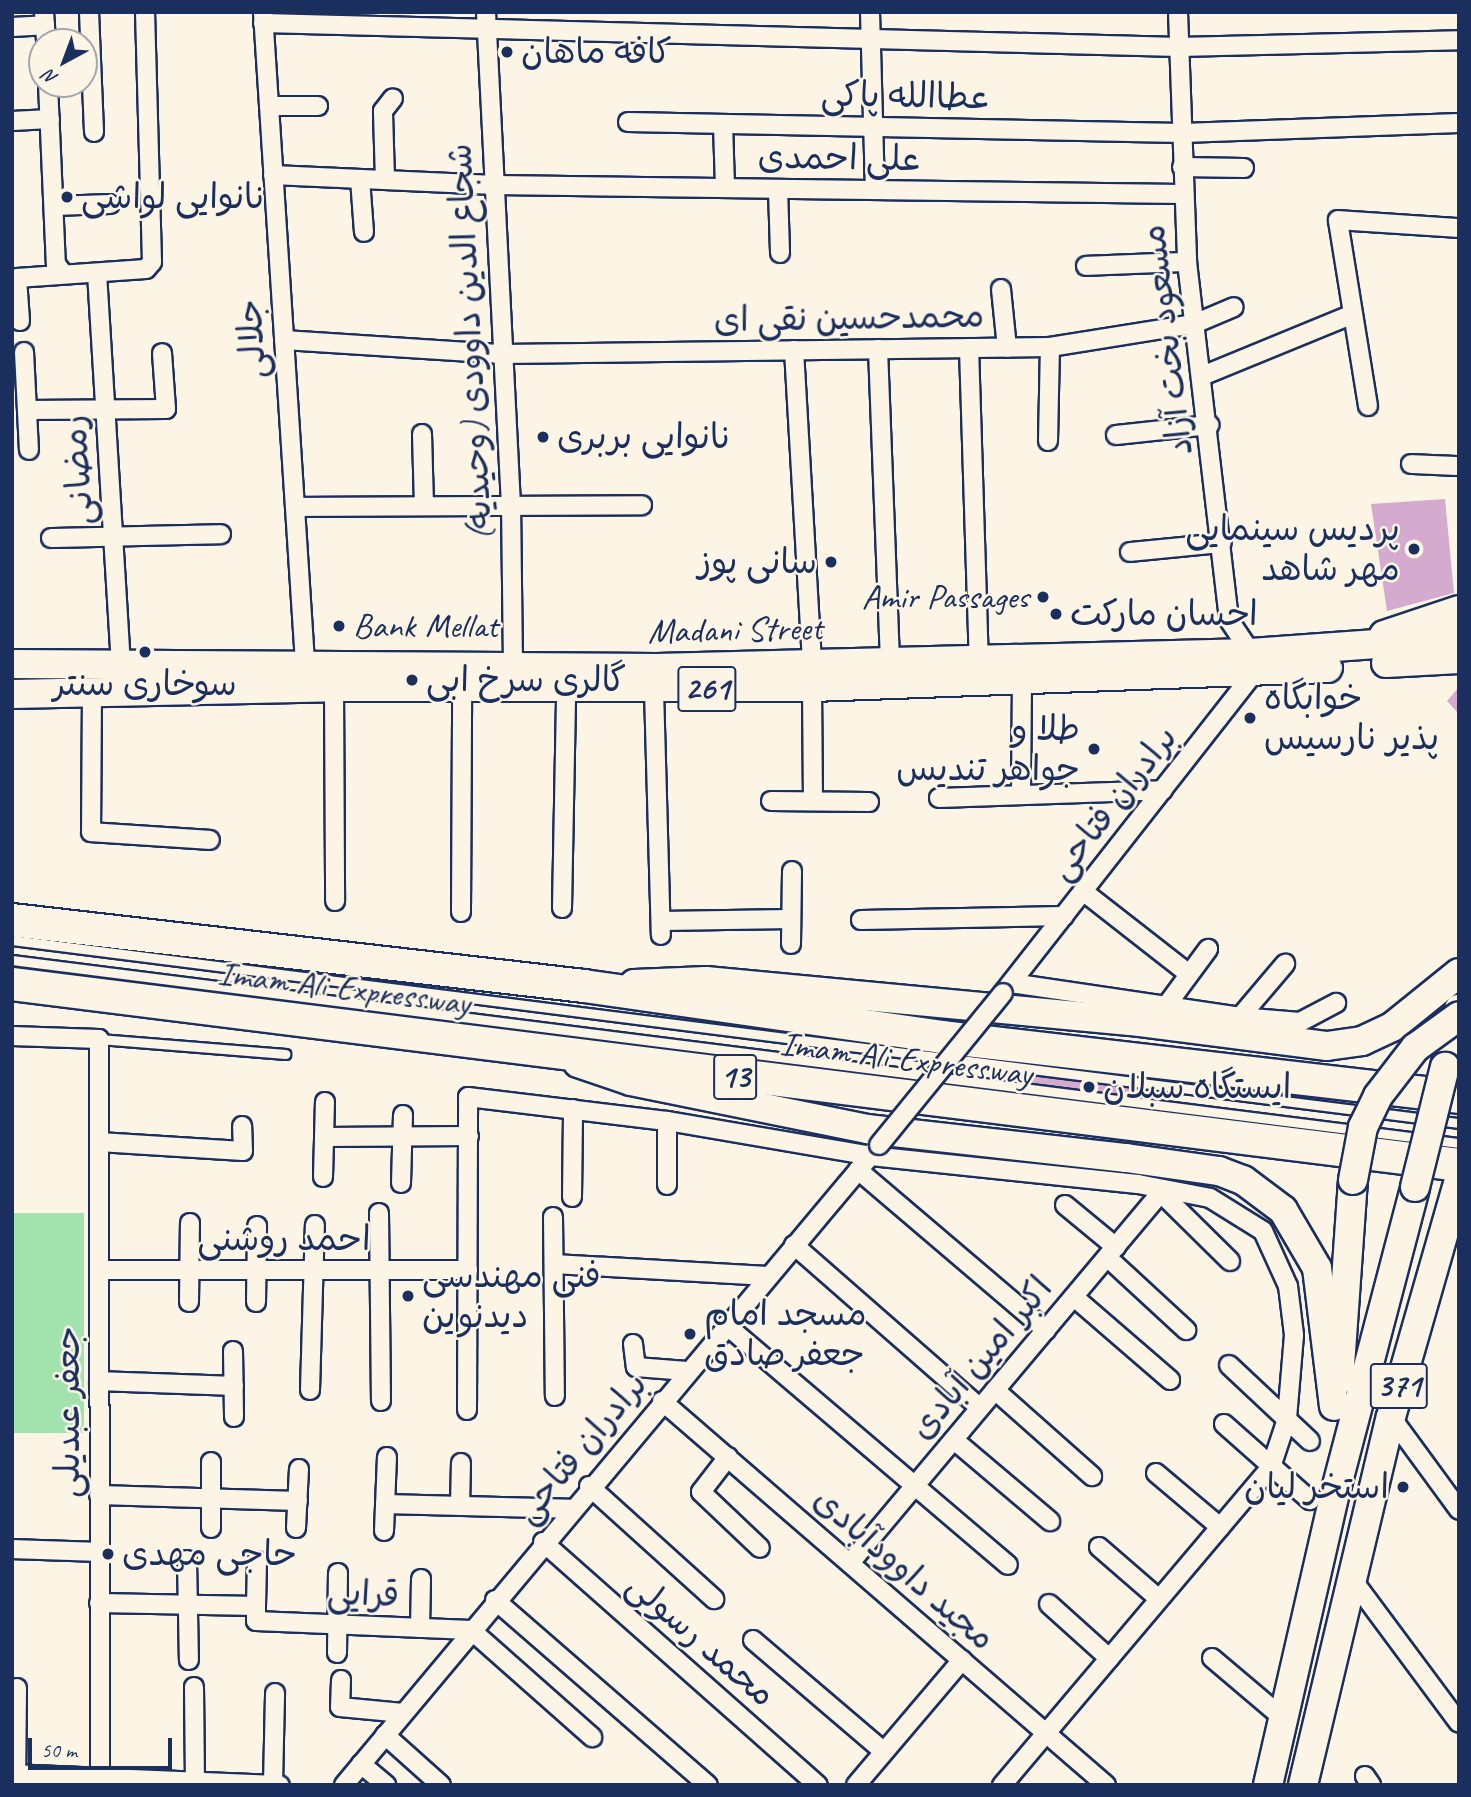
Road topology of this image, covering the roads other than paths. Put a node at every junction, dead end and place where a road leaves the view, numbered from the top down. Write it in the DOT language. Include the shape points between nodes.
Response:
graph roads {
  1 [pos="89,12"];
  2 [pos="145,12"];
  3 [pos="870,12"];
  4 [pos="1178,12"];
  5 [pos="263,18"];
  6 [pos="486,20"];
  7 [pos="45,26"];
  8 [pos="12,27"];
  9 [pos="871,38"];
  10 [pos="1459,40"];
  11 [pos="1179,47"];
  12 [pos="49,98"];
  13 [pos="393,98"];
  14 [pos="269,106"];
  15 [pos="318,106"];
  16 [pos="50,119"];
  17 [pos="12,121"];
  18 [pos="628,122"];
  19 [pos="1459,123"];
  20 [pos="723,124"];
  21 [pos="873,127"];
  22 [pos="94,132"];
  23 [pos="1183,133"];
  24 [pos="1182,167"];
  25 [pos="1244,167"];
  26 [pos="273,175"];
  27 [pos="360,179"];
  28 [pos="385,180"];
  29 [pos="495,185"];
  30 [pos="725,188"];
  31 [pos="778,189"];
  32 [pos="875,190"];
  33 [pos="1182,194"];
  34 [pos="110,204"];
  35 [pos="54,206"];
  36 [pos="1459,228"];
  37 [pos="364,232"];
  38 [pos="780,253"];
  39 [pos="1187,262"];
  40 [pos="1086,266"];
  41 [pos="63,273"];
  42 [pos="97,273"];
  43 [pos="1001,289"];
  44 [pos="1234,307"];
  45 [pos="1353,314"];
  46 [pos="20,321"];
  47 [pos="1194,324"];
  48 [pos="284,340"];
  49 [pos="1050,347"];
  50 [pos="969,348"];
  51 [pos="1007,348"];
  52 [pos="878,349"];
  53 [pos="793,350"];
  54 [pos="24,352"];
  55 [pos="162,353"];
  56 [pos="503,354"];
  57 [pos="1202,376"];
  58 [pos="1368,406"];
  59 [pos="27,410"];
  60 [pos="105,410"];
  61 [pos="1209,425"];
  62 [pos="422,434"];
  63 [pos="1116,435"];
  64 [pos="1048,442"];
  65 [pos="29,450"];
  66 [pos="1411,464"];
  67 [pos="1459,466"];
  68 [pos="511,502"];
  69 [pos="424,504"];
  70 [pos="642,505"];
  71 [pos="295,507"];
  72 [pos="221,534"];
  73 [pos="51,538"];
  74 [pos="114,538"];
  75 [pos="1222,543"];
  76 [pos="1130,552"];
  77 [pos="1459,610"];
  78 [pos="1459,638"];
  79 [pos="1364,648"];
  80 [pos="1459,659"];
  81 [pos="979,660"];
  82 [pos="121,662"];
  83 [pos="1401,662"];
  84 [pos="305,663"];
  85 [pos="890,663"];
  86 [pos="12,664"];
  87 [pos="1252,664"];
  88 [pos="513,668"];
  89 [pos="812,676"];
  90 [pos="1459,676"];
  91 [pos="1022,682"];
  92 [pos="334,687"];
  93 [pos="462,688"];
  94 [pos="654,690"];
  95 [pos="566,691"];
  96 [pos="12,694"];
  97 [pos="92,694"];
  98 [pos="1163,790"];
  99 [pos="1021,795"];
  100 [pos="939,798"];
  101 [pos="813,800"];
  102 [pos="771,801"];
  103 [pos="869,802"];
  104 [pos="210,840"];
  105 [pos="792,871"];
  106 [pos="1084,892"];
  107 [pos="335,901"];
  108 [pos="562,908"];
  109 [pos="461,912"];
  110 [pos="1063,916"];
  111 [pos="791,919"];
  112 [pos="12,920"];
  113 [pos="862,920"];
  114 [pos="12,940"];
  115 [pos="791,944"];
  116 [pos="1208,950"];
  117 [pos="12,960"];
  118 [pos="1285,964"];
  119 [pos="1459,973"];
  120 [pos="1189,974"];
  121 [pos="1012,982"];
  122 [pos="12,984"];
  123 [pos="584,986"];
  124 [pos="1336,1003"];
  125 [pos="1166,1006"];
  126 [pos="1459,1009"];
  127 [pos="1459,1016"];
  128 [pos="1240,1017"];
  129 [pos="12,1036"];
  130 [pos="99,1040"];
  131 [pos="285,1054"];
  132 [pos="549,1054"];
  133 [pos="1459,1097"];
  134 [pos="326,1102"];
  135 [pos="573,1110"];
  136 [pos="403,1115"];
  137 [pos="667,1121"];
  138 [pos="1459,1123"];
  139 [pos="242,1126"];
  140 [pos="401,1136"];
  141 [pos="469,1136"];
  142 [pos="324,1137"];
  143 [pos="99,1142"];
  144 [pos="1459,1143"];
  145 [pos="875,1151"];
  146 [pos="858,1170"];
  147 [pos="323,1177"];
  148 [pos="1458,1179"];
  149 [pos="401,1183"];
  150 [pos="667,1185"];
  151 [pos="1161,1193"];
  152 [pos="572,1196"];
  153 [pos="1065,1205"];
  154 [pos="379,1213"];
  155 [pos="554,1217"];
  156 [pos="190,1223"];
  157 [pos="315,1225"];
  158 [pos="257,1226"];
  159 [pos="1459,1242"];
  160 [pos="794,1245"];
  161 [pos="1111,1252"];
  162 [pos="1230,1261"];
  163 [pos="554,1264"];
  164 [pos="99,1270"];
  165 [pos="189,1270"];
  166 [pos="257,1270"];
  167 [pos="314,1270"];
  168 [pos="379,1270"];
  169 [pos="468,1270"];
  170 [pos="768,1276"];
  171 [pos="1423,1292"];
  172 [pos="1074,1297"];
  173 [pos="189,1302"];
  174 [pos="256,1302"];
  175 [pos="726,1325"];
  176 [pos="1046,1330"];
  177 [pos="1186,1330"];
  178 [pos="633,1344"];
  179 [pos="233,1351"];
  180 [pos="1229,1366"];
  181 [pos="687,1371"];
  182 [pos="1170,1380"];
  183 [pos="99,1381"];
  184 [pos="234,1386"];
  185 [pos="310,1390"];
  186 [pos="995,1390"];
  187 [pos="555,1396"];
  188 [pos="381,1401"];
  189 [pos="662,1401"];
  190 [pos="1334,1406"];
  191 [pos="980,1408"];
  192 [pos="467,1410"];
  193 [pos="1391,1417"];
  194 [pos="234,1418"];
  195 [pos="1287,1419"];
  196 [pos="1224,1424"];
  197 [pos="954,1440"];
  198 [pos="1310,1441"];
  199 [pos="387,1457"];
  200 [pos="727,1457"];
  201 [pos="211,1462"];
  202 [pos="461,1463"];
  203 [pos="1271,1467"];
  204 [pos="299,1469"];
  205 [pos="1156,1472"];
  206 [pos="1092,1476"];
  207 [pos="589,1486"];
  208 [pos="914,1488"];
  209 [pos="99,1495"];
  210 [pos="1322,1497"];
  211 [pos="210,1499"];
  212 [pos="298,1501"];
  213 [pos="385,1504"];
  214 [pos="460,1506"];
  215 [pos="570,1509"];
  216 [pos="1459,1510"];
  217 [pos="1050,1521"];
  218 [pos="1220,1527"];
  219 [pos="211,1528"];
  220 [pos="296,1528"];
  221 [pos="384,1531"];
  222 [pos="543,1542"];
  223 [pos="1100,1547"];
  224 [pos="760,1548"];
  225 [pos="12,1549"];
  226 [pos="99,1552"];
  227 [pos="187,1560"];
  228 [pos="257,1561"];
  229 [pos="850,1563"];
  230 [pos="1008,1565"];
  231 [pos="338,1573"];
  232 [pos="421,1579"];
  233 [pos="1355,1583"];
  234 [pos="714,1599"];
  235 [pos="495,1600"];
  236 [pos="1159,1600"];
  237 [pos="99,1603"];
  238 [pos="1049,1604"];
  239 [pos="188,1605"];
  240 [pos="256,1606"];
  241 [pos="338,1625"];
  242 [pos="421,1628"];
  243 [pos="471,1630"];
  244 [pos="754,1640"];
  245 [pos="337,1653"];
  246 [pos="1109,1658"];
  247 [pos="1212,1658"];
  248 [pos="189,1660"];
  249 [pos="962,1660"];
  250 [pos="341,1680"];
  251 [pos="194,1687"];
  252 [pos="17,1688"];
  253 [pos="275,1693"];
  254 [pos="403,1713"];
  255 [pos="1283,1718"];
  256 [pos="1459,1723"];
  257 [pos="1046,1733"];
  258 [pos="385,1735"];
  259 [pos="593,1737"];
  260 [pos="884,1752"];
  261 [pos="361,1763"];
  262 [pos="15,1778"];
  263 [pos="100,1781"];
  264 [pos="1307,1782"];
  265 [pos="195,1783"];
  266 [pos="273,1784"];
  267 [pos="280,1785"];
  268 [pos="344,1785"];
  269 [pos="386,1785"];
  270 [pos="442,1785"];
  271 [pos="708,1785"];
  272 [pos="818,1785"];
  273 [pos="856,1785"];
  274 [pos="1002,1785"];
  275 [pos="1105,1785"];
  276 [pos="1268,1785"];
  1 -- 22 [label="street"];
  2 -- 42 [label="street" via="154,255 146,269"];
  3 -- 9 [label="street"];
  4 -- 11 [label="street, مسعود بخت آزاد"];
  5 -- 6 [label="street"];
  5 -- 14 [label="street, جلالی"];
  6 -- 9 [label="street"];
  6 -- 29 [label="street, شجاع الدین داوودی (وحیدیه)"];
  7 -- 8 [label="street"];
  9 -- 11 [label="street"];
  9 -- 21 [label="street"];
  10 -- 11 [label="street"];
  11 -- 23 [label="street, مسعود بخت آزاد"];
  12 -- 16 [label="street"];
  13 -- 28 [label="street" via="383,111"];
  14 -- 15 [label="street"];
  14 -- 26 [label="street, جلالی"];
  16 -- 17 [label="street"];
  16 -- 35 [label="street"];
  18 -- 20 [label="street, عطاالله پاکی"];
  19 -- 23 [label="street, عطاالله پاکی"];
  20 -- 21 [label="street, عطاالله پاکی"];
  20 -- 30 [label="street"];
  21 -- 23 [label="street, عطاالله پاکی"];
  21 -- 32 [label="street"];
  23 -- 24 [label="street, مسعود بخت آزاد"];
  24 -- 25 [label="street"];
  24 -- 33 [label="street, مسعود بخت آزاد"];
  26 -- 27 [label="street, علی احمدی"];
  26 -- 48 [label="street, جلالی"];
  27 -- 28 [label="street, علی احمدی"];
  27 -- 37 [label="street"];
  28 -- 29 [label="street, علی احمدی"];
  29 -- 30 [label="street, علی احمدی"];
  29 -- 56 [label="street, شجاع الدین داوودی (وحیدیه)"];
  30 -- 31 [label="street, علی احمدی"];
  31 -- 32 [label="street, علی احمدی"];
  31 -- 38 [label="street"];
  32 -- 33 [label="street, علی احمدی"];
  33 -- 39 [label="street, مسعود بخت آزاد"];
  34 -- 35 [label="street"];
  35 -- 41 [label="street" via="56,264"];
  36 -- 45 [label="street" via="1338,220"];
  39 -- 40 [label="street"];
  39 -- 47 [label="street, مسعود بخت آزاد"];
  41 -- 42 [label="street"];
  41 -- 46 [label="street" via="17,278"];
  42 -- 60 [label="street, رمضانی"];
  43 -- 51 [label="street"];
  44 -- 47 [label="street, محمدحسین نقی ای"];
  45 -- 57 [label="street"];
  45 -- 58 [label="street"];
  47 -- 49 [label="street, محمدحسین نقی ای"];
  47 -- 57 [label="street, مسعود بخت آزاد"];
  48 -- 56 [label="street, محمدحسین نقی ای"];
  48 -- 71 [label="street, جلالی"];
  49 -- 51 [label="street, محمدحسین نقی ای"];
  49 -- 64 [label="street"];
  50 -- 51 [label="street, محمدحسین نقی ای"];
  50 -- 52 [label="street, محمدحسین نقی ای"];
  50 -- 81 [label="street"];
  52 -- 53 [label="street, محمدحسین نقی ای"];
  52 -- 85 [label="street"];
  53 -- 56 [label="street, محمدحسین نقی ای"];
  53 -- 89 [label="street"];
  54 -- 59 [label="street"];
  55 -- 60 [label="street" via="166,409"];
  56 -- 68 [label="street, شجاع الدین داوودی (وحیدیه)"];
  57 -- 61 [label="street, مسعود بخت آزاد"];
  59 -- 60 [label="street"];
  59 -- 65 [label="street"];
  60 -- 74 [label="street, رمضانی"];
  61 -- 63 [label="street"];
  61 -- 75 [label="street, مسعود بخت آزاد"];
  62 -- 69 [label="street"];
  66 -- 67 [label="street"];
  68 -- 69 [label="street"];
  68 -- 70 [label="street"];
  68 -- 88 [label="street, شجاع الدین داوودی (وحیدیه)"];
  69 -- 71 [label="street"];
  71 -- 84 [label="street, جلالی"];
  72 -- 74 [label="street"];
  73 -- 74 [label="street"];
  74 -- 82 [label="street, رمضانی"];
  75 -- 76 [label="street"];
  75 -- 87 [label="street, مسعود بخت آزاد" via="1229,620"];
  77 -- 79 [label="main road" via="1393,631"];
  78 -- 79 [label="main road, Madani Street / 261"];
  79 -- 87 [label="main road, Madani Street / 261"];
  80 -- 83 [label="main road, Madani Street / 261"];
  81 -- 85 [label="main road, Madani Street / 261"];
  81 -- 87 [label="main road, Madani Street / 261"];
  82 -- 84 [label="main road, Madani Street / 261"];
  82 -- 86 [label="main road, Madani Street / 261"];
  83 -- 87 [label="main road, Madani Street / 261"];
  83 -- 90 [label="main road"];
  84 -- 88 [label="main road, Madani Street / 261"];
  85 -- 89 [label="main road, Madani Street / 261"];
  87 -- 91 [label="main road, Madani Street / 261"];
  87 -- 98 [label="street, برادران فتاحی"];
  88 -- 89 [label="main road, Madani Street / 261"];
  89 -- 91 [label="main road, Madani Street / 261"];
  89 -- 94 [label="main road, Madani Street / 261"];
  89 -- 101 [label="street"];
  91 -- 99 [label="street"];
  92 -- 93 [label="main road, Madani Street / 261"];
  92 -- 97 [label="main road, Madani Street / 261"];
  92 -- 107 [label="street"];
  93 -- 95 [label="main road, Madani Street / 261"];
  93 -- 109 [label="street"];
  94 -- 95 [label="main road, Madani Street / 261"];
  94 -- 111 [label="street" via="661,928"];
  95 -- 108 [label="street"];
  96 -- 97 [label="main road, Madani Street / 261"];
  97 -- 104 [label="street" via="91,832"];
  98 -- 99 [label="street"];
  98 -- 106 [label="street, برادران فتاحی"];
  99 -- 100 [label="street"];
  101 -- 102 [label="street"];
  101 -- 103 [label="street"];
  105 -- 111 [label="street"];
  106 -- 110 [label="street, برادران فتاحی"];
  106 -- 120 [label="street"];
  110 -- 113 [label="street"];
  110 -- 121 [label="street, برادران فتاحی"];
  111 -- 115 [label="street"];
  112 -- 123 [label="highway, Imam Ali Expressway / 13"];
  114 -- 138 [label="lane"];
  116 -- 120 [label="street"];
  117 -- 144 [label="lane"];
  118 -- 128 [label="street"];
  119 -- 123 [label="main road" via="1392,1027 1362,1041 1327,1046 1140,1022 706,981"];
  120 -- 125 [label="street"];
  121 -- 125 [label="street"];
  121 -- 145 [label="street, برادران فتاحی, bridge"];
  122 -- 132 [label="highway, Imam Ali Expressway / 13"];
  123 -- 133 [label="highway, Imam Ali Expressway / 13" via="941,1037"];
  124 -- 128 [label="street" via="1300,1022"];
  125 -- 128 [label="street"];
  126 -- 210 [label="main road, 371, bridge" via="1415,1187"];
  127 -- 190 [label="main road, bridge" via="1415,1048 1378,1096 1363,1127 1353,1180 1346,1335"];
  129 -- 130 [label="street"];
  130 -- 131 [label="lane"];
  130 -- 143 [label="street, جعفر عبدیلی"];
  132 -- 148 [label="highway, Imam Ali Expressway / 13"];
  132 -- 190 [label="main road" via="631,1082 867,1129 1126,1158 1220,1171 1242,1180 1283,1210 1317,1268"];
  134 -- 142 [label="street"];
  135 -- 137 [label="street"];
  135 -- 141 [label="street" via="468,1097"];
  135 -- 152 [label="street"];
  136 -- 140 [label="street"];
  137 -- 145 [label="street"];
  137 -- 150 [label="street"];
  139 -- 143 [label="street" via="243,1151"];
  140 -- 141 [label="street"];
  140 -- 142 [label="street"];
  140 -- 149 [label="street"];
  141 -- 169 [label="street"];
  142 -- 147 [label="street"];
  143 -- 164 [label="street, جعفر عبدیلی"];
  145 -- 146 [label="street, برادران فتاحی"];
  145 -- 151 [label="street" via="1138,1184"];
  146 -- 160 [label="street, برادران فتاحی"];
  146 -- 176 [label="street"];
  148 -- 171 [label="main road, 371"];
  151 -- 161 [label="street, اکبر امین آبادی"];
  151 -- 162 [label="street"];
  151 -- 195 [label="street" via="1210,1198 1263,1231 1288,1286 1294,1335"];
  153 -- 161 [label="street"];
  154 -- 168 [label="street"];
  155 -- 163 [label="street"];
  156 -- 165 [label="street"];
  157 -- 167 [label="street"];
  158 -- 166 [label="street"];
  159 -- 171 [label="main road" via="1437,1264"];
  160 -- 170 [label="street, برادران فتاحی"];
  160 -- 191 [label="street"];
  161 -- 172 [label="street, اکبر امین آبادی"];
  161 -- 177 [label="street"];
  163 -- 170 [label="street"];
  163 -- 187 [label="street"];
  164 -- 165 [label="street, احمد روشنی"];
  164 -- 183 [label="street, جعفر عبدیلی"];
  165 -- 166 [label="street, احمد روشنی"];
  165 -- 173 [label="street"];
  166 -- 167 [label="street, احمد روشنی"];
  166 -- 174 [label="street"];
  167 -- 168 [label="street, احمد روشنی"];
  167 -- 185 [label="street"];
  168 -- 169 [label="street, احمد روشنی"];
  168 -- 188 [label="street"];
  169 -- 192 [label="street"];
  170 -- 175 [label="street, برادران فتاحی"];
  171 -- 193 [label="main road, 371"];
  172 -- 176 [label="street, اکبر امین آبادی"];
  172 -- 182 [label="street"];
  175 -- 181 [label="street, برادران فتاحی"];
  175 -- 208 [label="street"];
  176 -- 186 [label="street, اکبر امین آبادی"];
  178 -- 181 [label="street" via="636,1367"];
  179 -- 184 [label="street"];
  180 -- 195 [label="street"];
  181 -- 189 [label="street, برادران فتاحی"];
  183 -- 184 [label="street"];
  183 -- 209 [label="street, جعفر عبدیلی"];
  184 -- 194 [label="street"];
  186 -- 191 [label="street, اکبر امین آبادی"];
  186 -- 206 [label="street"];
  189 -- 200 [label="street, مجید داوودآبادی"];
  189 -- 207 [label="street, برادران فتاحی"];
  190 -- 210 [label="main road"];
  191 -- 197 [label="street, اکبر امین آبادی"];
  193 -- 216 [label="street"];
  193 -- 233 [label="main road, 371"];
  195 -- 198 [label="street"];
  195 -- 203 [label="street"];
  196 -- 203 [label="street"];
  197 -- 208 [label="street, اکبر امین آبادی"];
  197 -- 217 [label="street"];
  199 -- 213 [label="street"];
  200 -- 224 [label="street" via="701,1492"];
  200 -- 229 [label="street, مجید داوودآبادی"];
  201 -- 211 [label="street"];
  202 -- 214 [label="street"];
  203 -- 210 [label="street"];
  203 -- 218 [label="street"];
  204 -- 212 [label="street"];
  205 -- 218 [label="street"];
  207 -- 215 [label="street, برادران فتاحی"];
  207 -- 234 [label="street"];
  208 -- 229 [label="street, اکبر امین آبادی"];
  208 -- 230 [label="street"];
  209 -- 211 [label="street"];
  209 -- 226 [label="street, جعفر عبدیلی"];
  210 -- 255 [label="main road, 371"];
  211 -- 212 [label="street"];
  211 -- 219 [label="street"];
  212 -- 220 [label="street"];
  213 -- 214 [label="street"];
  213 -- 221 [label="street"];
  214 -- 215 [label="street"];
  215 -- 222 [label="street, برادران فتاحی"];
  218 -- 236 [label="street"];
  222 -- 235 [label="street, برادران فتاحی"];
  222 -- 272 [label="street, محمد رسولی"];
  223 -- 236 [label="street"];
  225 -- 226 [label="street"];
  226 -- 237 [label="street, جعفر عبدیلی"];
  227 -- 239 [label="street"];
  228 -- 240 [label="street"];
  229 -- 249 [label="street, مجید داوودآبادی"];
  231 -- 241 [label="street"];
  232 -- 242 [label="street"];
  233 -- 256 [label="street"];
  233 -- 264 [label="main road, 371"];
  235 -- 243 [label="street, برادران فتاحی"];
  235 -- 271 [label="street"];
  236 -- 246 [label="street"];
  237 -- 239 [label="street"];
  237 -- 263 [label="street, جعفر عبدیلی"];
  238 -- 246 [label="street"];
  239 -- 240 [label="street"];
  239 -- 248 [label="street"];
  240 -- 241 [label="street, قرایی" via="256,1620"];
  241 -- 242 [label="street, قرایی"];
  241 -- 245 [label="street"];
  242 -- 243 [label="street, قرایی"];
  243 -- 254 [label="street, برادران فتاحی"];
  243 -- 259 [label="street"];
  244 -- 260 [label="street"];
  246 -- 257 [label="street"];
  247 -- 255 [label="street"];
  249 -- 257 [label="street, مجید داوودآبادی"];
  249 -- 260 [label="street"];
  250 -- 254 [label="street" via="340,1707"];
  251 -- 265 [label="street"];
  252 -- 262 [label="street"];
  253 -- 266 [label="street"];
  254 -- 258 [label="street, برادران فتاحی"];
  255 -- 276 [label="main road, 371"];
  257 -- 274 [label="street"];
  257 -- 275 [label="street, مجید داوودآبادی"];
  258 -- 261 [label="street, برادران فتاحی"];
  258 -- 270 [label="street"];
  260 -- 273 [label="street"];
  261 -- 268 [label="street, برادران فتاحی"];
  261 -- 269 [label="street"];
  262 -- 263 [label="street"];
  263 -- 265 [label="street"];
  265 -- 266 [label="street"];
  266 -- 267 [label="street"];
}
